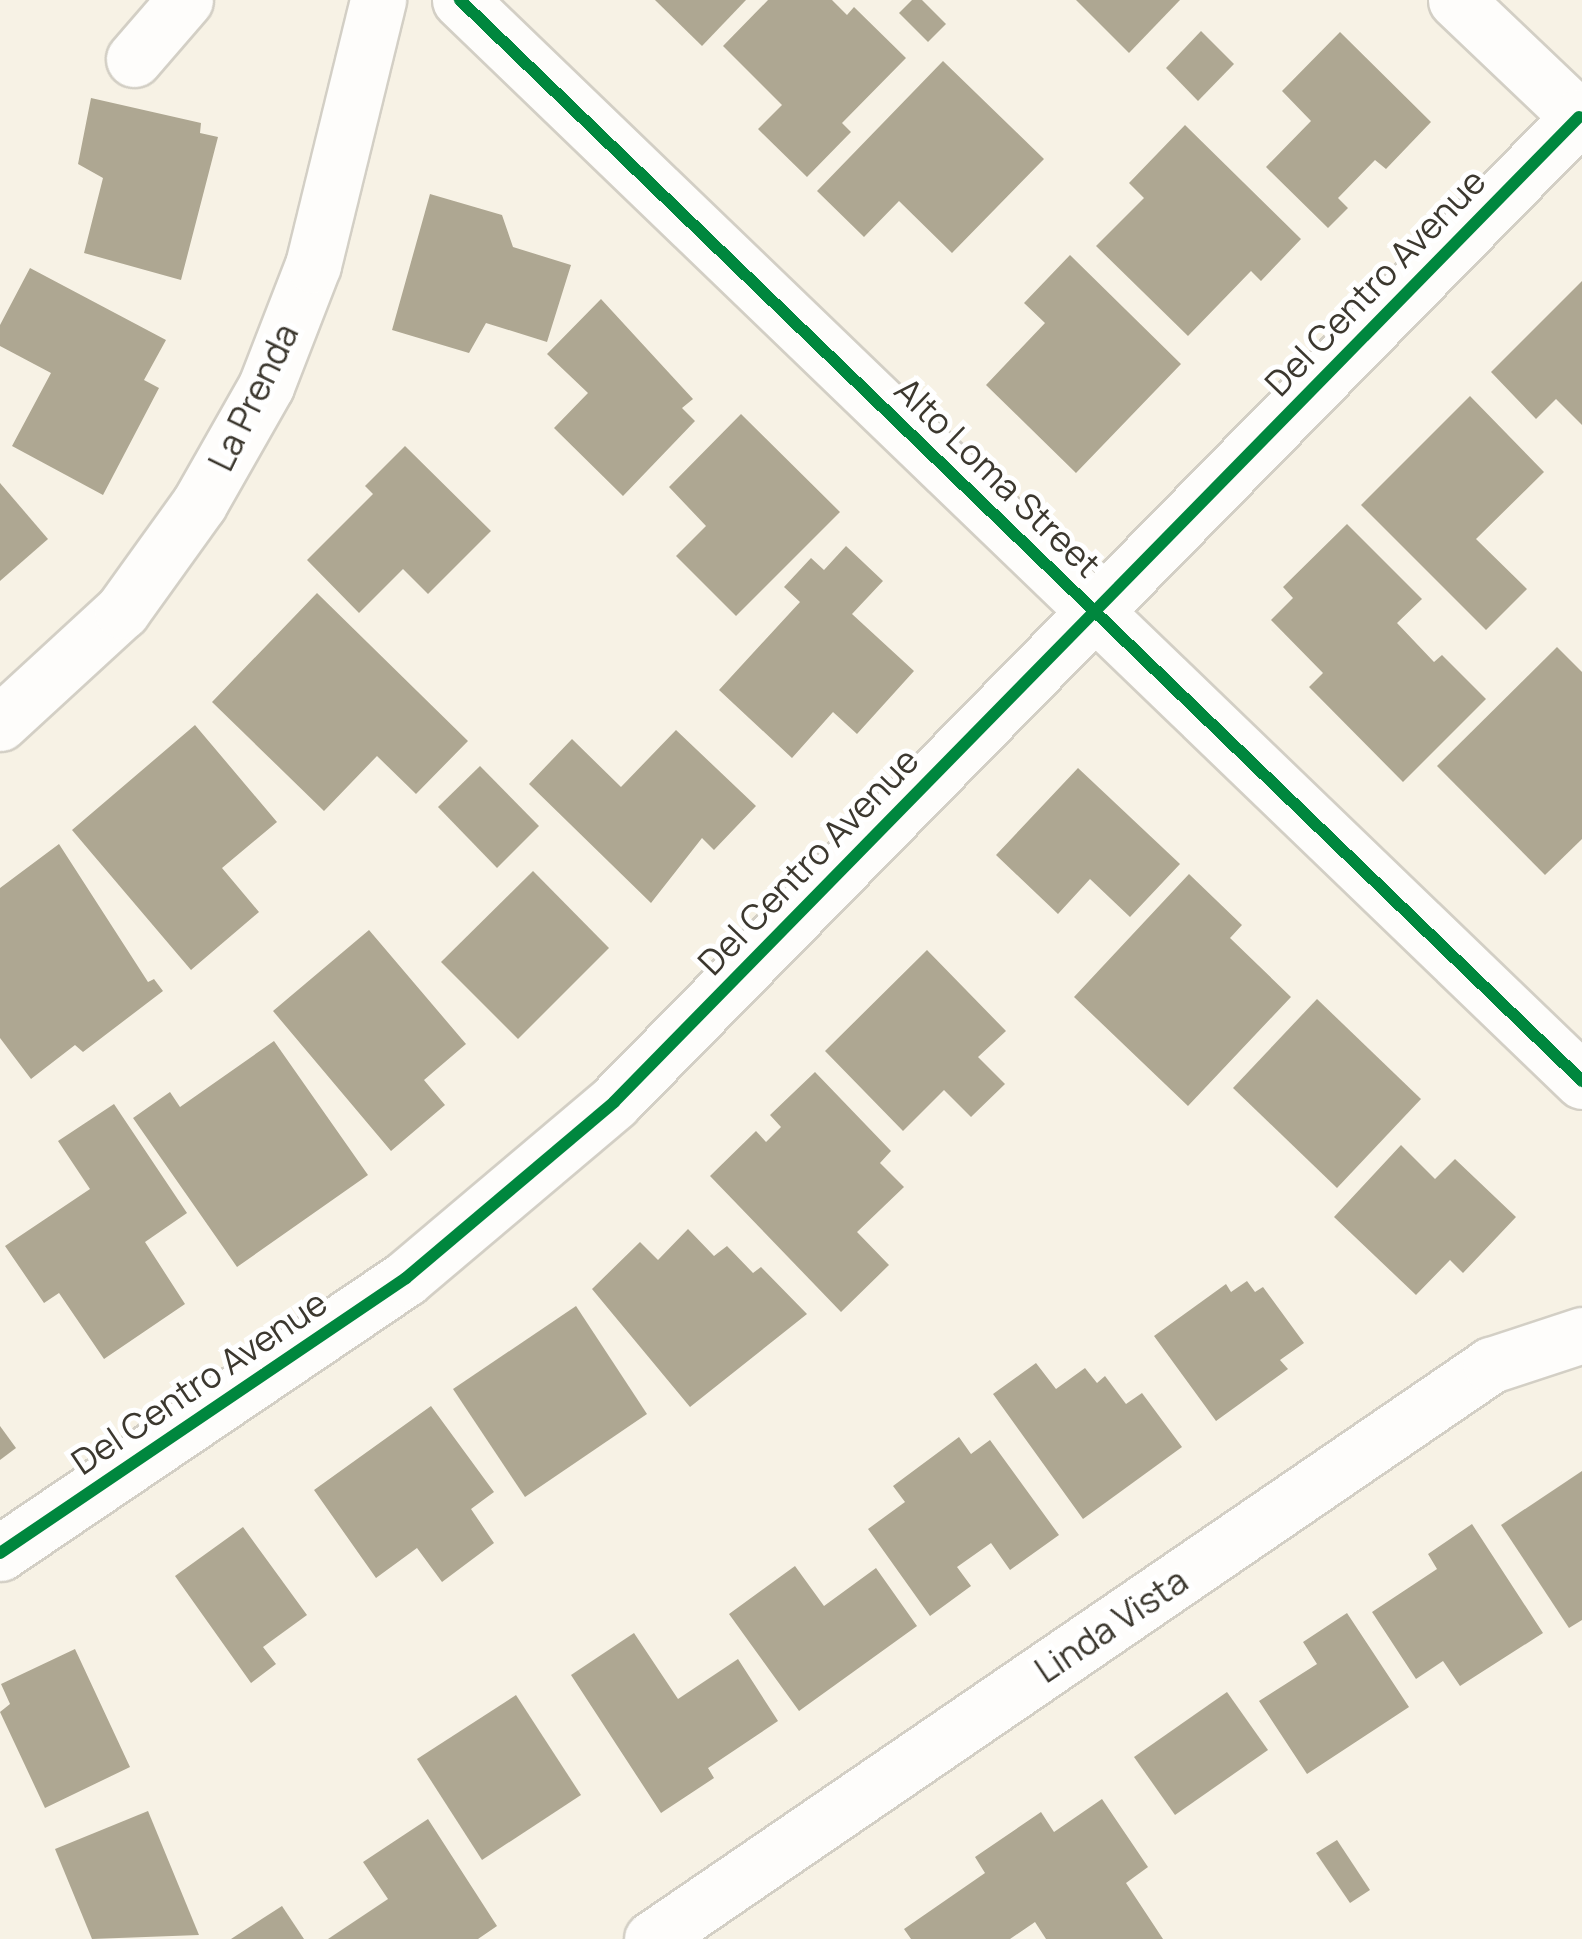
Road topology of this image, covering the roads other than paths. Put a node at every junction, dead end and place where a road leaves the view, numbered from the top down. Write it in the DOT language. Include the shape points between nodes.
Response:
graph roads {
  1 [pos="186,0"];
  2 [pos="378,0"];
  3 [pos="460,0"];
  4 [pos="1456,0"];
  5 [pos="134,59"];
  6 [pos="1580,118"];
  7 [pos="1095,612"];
  8 [pos="0,724"];
  9 [pos="1582,1081"];
  10 [pos="1582,1335"];
  11 [pos="0,1553"];
  12 [pos="652,1939"];
  1 -- 5 [label="street"];
  2 -- 8 [label="street, La Prenda" via="313,266 266,386 199,504 122,611"];
  3 -- 7 [label="street, Alto Loma Street"];
  4 -- 6 [label="street"];
  6 -- 7 [label="street, Del Centro Avenue"];
  7 -- 9 [label="street, Alto Loma Street"];
  7 -- 11 [label="street, Del Centro Avenue" via="614,1102 512,1194 406,1278"];
  10 -- 12 [label="street, Linda Vista" via="1491,1366"];
}
